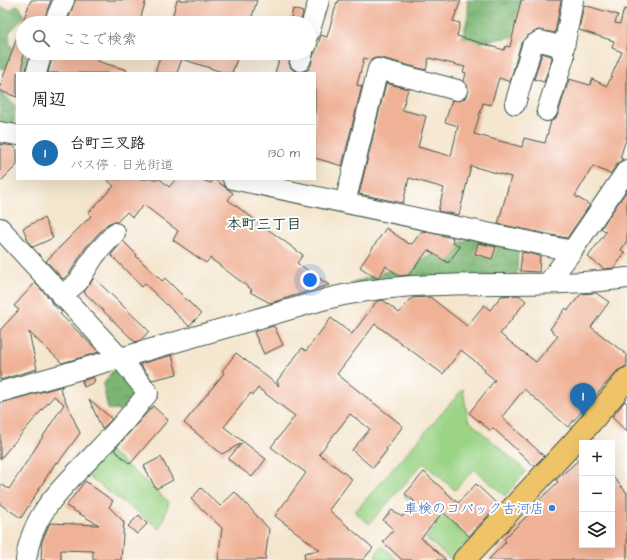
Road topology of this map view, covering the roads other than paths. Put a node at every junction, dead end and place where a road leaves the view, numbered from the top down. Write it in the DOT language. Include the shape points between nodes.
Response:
graph roads {
  1 [pos="64,0"];
  2 [pos="319,0"];
  3 [pos="574,0"];
  4 [pos="57,16"];
  5 [pos="314,16"];
  6 [pos="564,47"];
  7 [pos="40,60"];
  8 [pos="36,72"];
  9 [pos="457,90"];
  10 [pos="515,104"];
  11 [pos="547,111"];
  12 [pos="0,132"];
  13 [pos="16,135"];
  14 [pos="627,170"];
  15 [pos="238,180"];
  16 [pos="345,203"];
  17 [pos="0,228"];
  18 [pos="115,233"];
  19 [pos="572,251"];
  20 [pos="627,278"];
  21 [pos="548,283"];
  22 [pos="61,296"];
  23 [pos="120,358"];
  24 [pos="627,379"];
  25 [pos="0,392"];
  26 [pos="26,560"];
  27 [pos="464,560"];
  1 -- 4 [label="street"];
  2 -- 5 [label="street"];
  3 -- 6 [label="street"];
  6 -- 10 [label="street" via="540,41 532,46"];
  6 -- 11 [label="street" via="564,57"];
  7 -- 8 [label="street"];
  9 -- 16 [label="street" via="378,69"];
  12 -- 13 [label="street"];
  14 -- 19 [label="street"];
  15 -- 16 [label="street"];
  16 -- 19 [label="street"];
  17 -- 22 [label="street"];
  18 -- 22 [label="street" via="95,255 78,282"];
  19 -- 21 [label="street"];
  20 -- 21 [label="street"];
  21 -- 23 [label="street" via="455,284 346,294"];
  22 -- 23 [label="street"];
  23 -- 25 [label="street"];
  23 -- 26 [label="street" via="148,393 47,505 32,531"];
  24 -- 27 [label="main road" via="575,441"];
}
